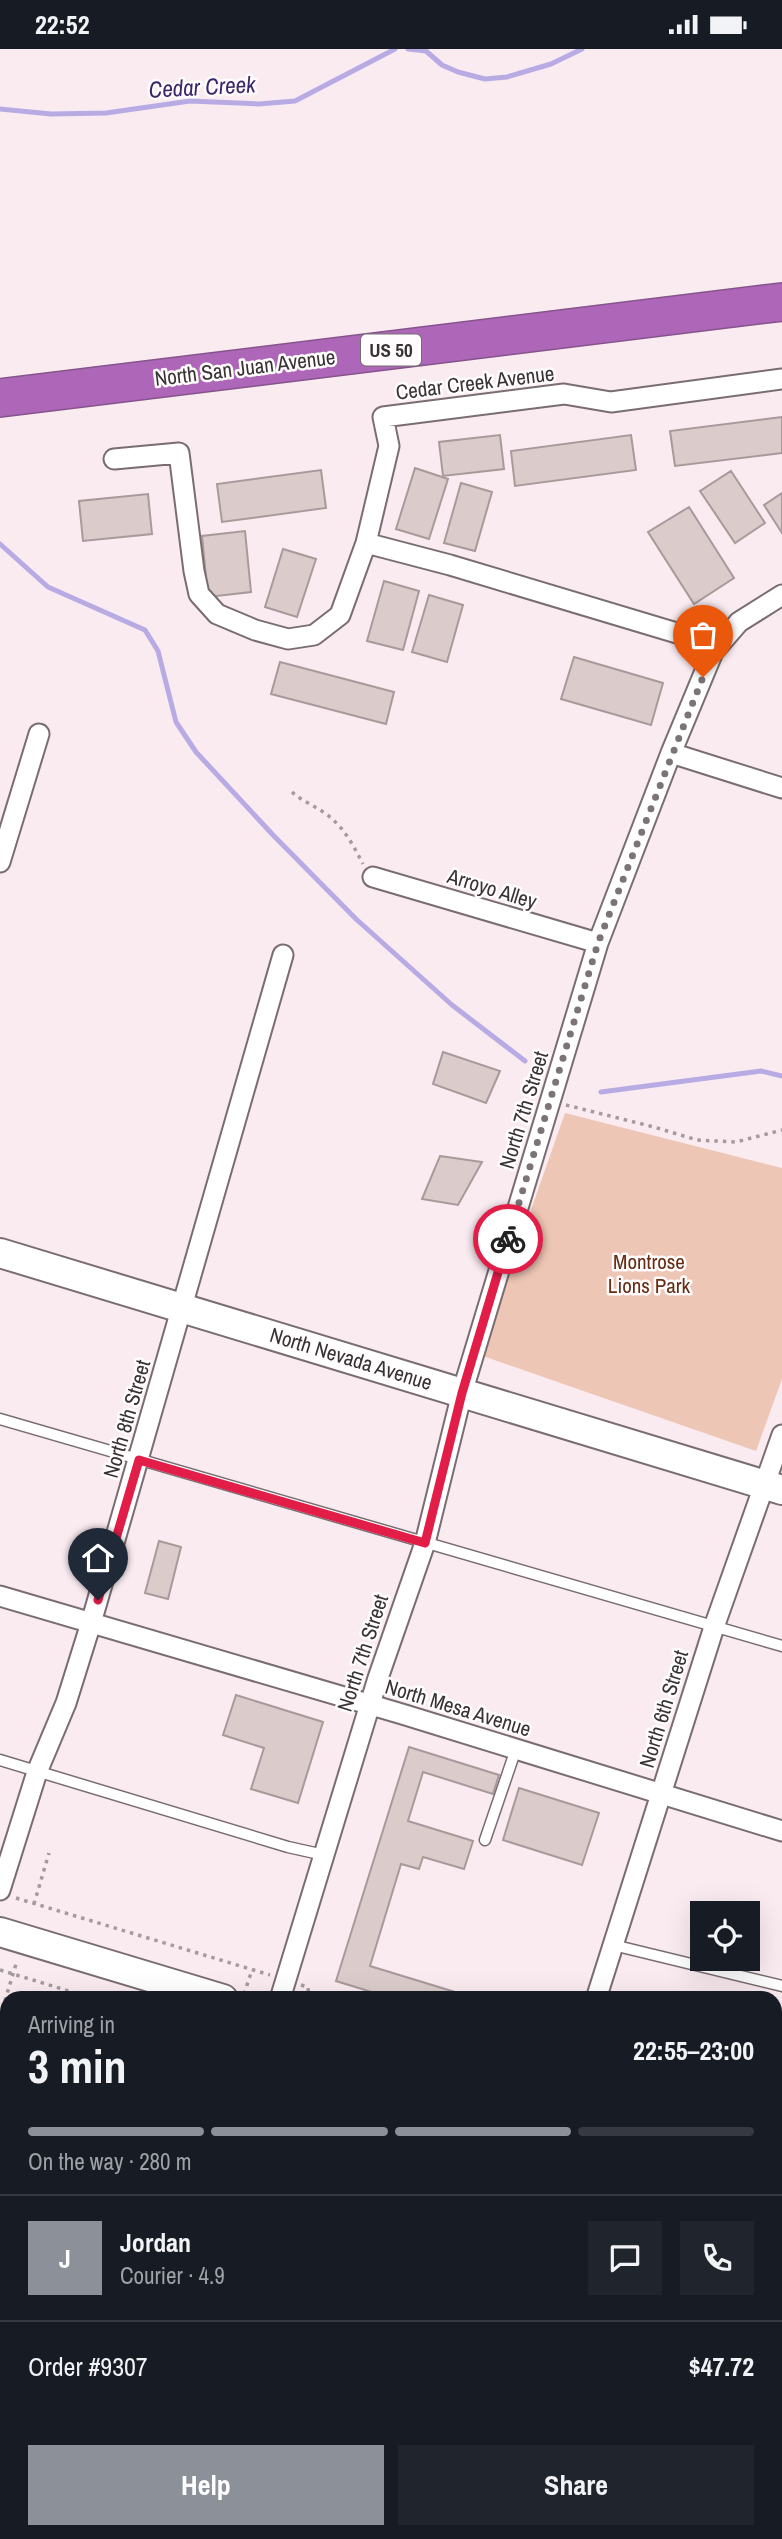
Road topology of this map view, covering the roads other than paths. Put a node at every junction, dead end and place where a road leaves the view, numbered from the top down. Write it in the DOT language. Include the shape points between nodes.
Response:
graph roads {
  1 [pos="782,302"];
  2 [pos="782,379"];
  3 [pos="0,398"];
  4 [pos="114,459"];
  5 [pos="366,543"];
  6 [pos="782,595"];
  7 [pos="713,652"];
  8 [pos="39,734"];
  9 [pos="671,753"];
  10 [pos="782,788"];
  11 [pos="0,862"];
  12 [pos="373,877"];
  13 [pos="598,943"];
  14 [pos="283,955"];
  15 [pos="0,1253"];
  16 [pos="180,1308"];
  17 [pos="462,1393"];
  18 [pos="0,1419"];
  19 [pos="782,1435"];
  20 [pos="139,1460"];
  21 [pos="774,1487"];
  22 [pos="425,1543"];
  23 [pos="0,1596"];
  24 [pos="91,1623"];
  25 [pos="714,1626"];
  26 [pos="782,1646"];
  27 [pos="370,1705"];
  28 [pos="516,1749"];
  29 [pos="0,1760"];
  30 [pos="37,1772"];
  31 [pos="662,1795"];
  32 [pos="782,1831"];
  33 [pos="485,1840"];
  34 [pos="324,1855"];
  35 [pos="6,1894"];
  36 [pos="0,1932"];
  37 [pos="613,1945"];
  38 [pos="782,1986"];
  39 [pos="283,1989"];
  40 [pos="195,1991"];
  41 [pos="599,1991"];
  1 -- 3 [label="highway, North San Juan Avenue / US 50"];
  2 -- 5 [label="street, Cedar Creek Avenue" via="611,402 564,394 383,417 389,446"];
  4 -- 5 [label="street, Cedar Creek Avenue" via="179,453 199,594 217,614 255,630 288,639 314,635 340,615"];
  5 -- 7 [label="street" via="680,634"];
  6 -- 7 [label="street, North 7th Street" via="739,622"];
  7 -- 9 [label="street, North 7th Street"];
  8 -- 11 [label="street"];
  9 -- 10 [label="street"];
  9 -- 13 [label="street, North 7th Street"];
  12 -- 13 [label="street, Arroyo Alley"];
  13 -- 17 [label="street, North 7th Street"];
  14 -- 16 [label="street, North 8th Street"];
  15 -- 16 [label="street, North Nevada Avenue"];
  16 -- 17 [label="street, North Nevada Avenue"];
  16 -- 20 [label="street, North 8th Street"];
  17 -- 21 [label="street, North Nevada Avenue"];
  17 -- 22 [label="street, North 7th Street"];
  18 -- 20 [label="lane"];
  19 -- 21 [label="street, North 6th Street"];
  20 -- 22 [label="lane"];
  20 -- 24 [label="street, North 8th Street"];
  21 -- 25 [label="street, North 6th Street"];
  22 -- 25 [label="lane"];
  22 -- 27 [label="street, North 7th Street"];
  23 -- 24 [label="street, North Mesa Avenue"];
  24 -- 27 [label="street, North Mesa Avenue"];
  24 -- 30 [label="street, North 8th Street" via="66,1703"];
  25 -- 26 [label="lane"];
  25 -- 31 [label="street, North 6th Street"];
  27 -- 28 [label="street, North Mesa Avenue"];
  27 -- 34 [label="street, North 7th Street"];
  28 -- 31 [label="street, North Mesa Avenue"];
  28 -- 33 [label="lane"];
  29 -- 30 [label="lane"];
  30 -- 34 [label="lane"];
  30 -- 35 [label="street, North 8th Street"];
  31 -- 32 [label="street, North Mesa Avenue"];
  31 -- 37 [label="street, North 6th Street"];
  34 -- 39 [label="street, North 7th Street"];
  36 -- 40 [label="street"];
  37 -- 38 [label="lane"];
  37 -- 41 [label="street, North 6th Street"];
}
